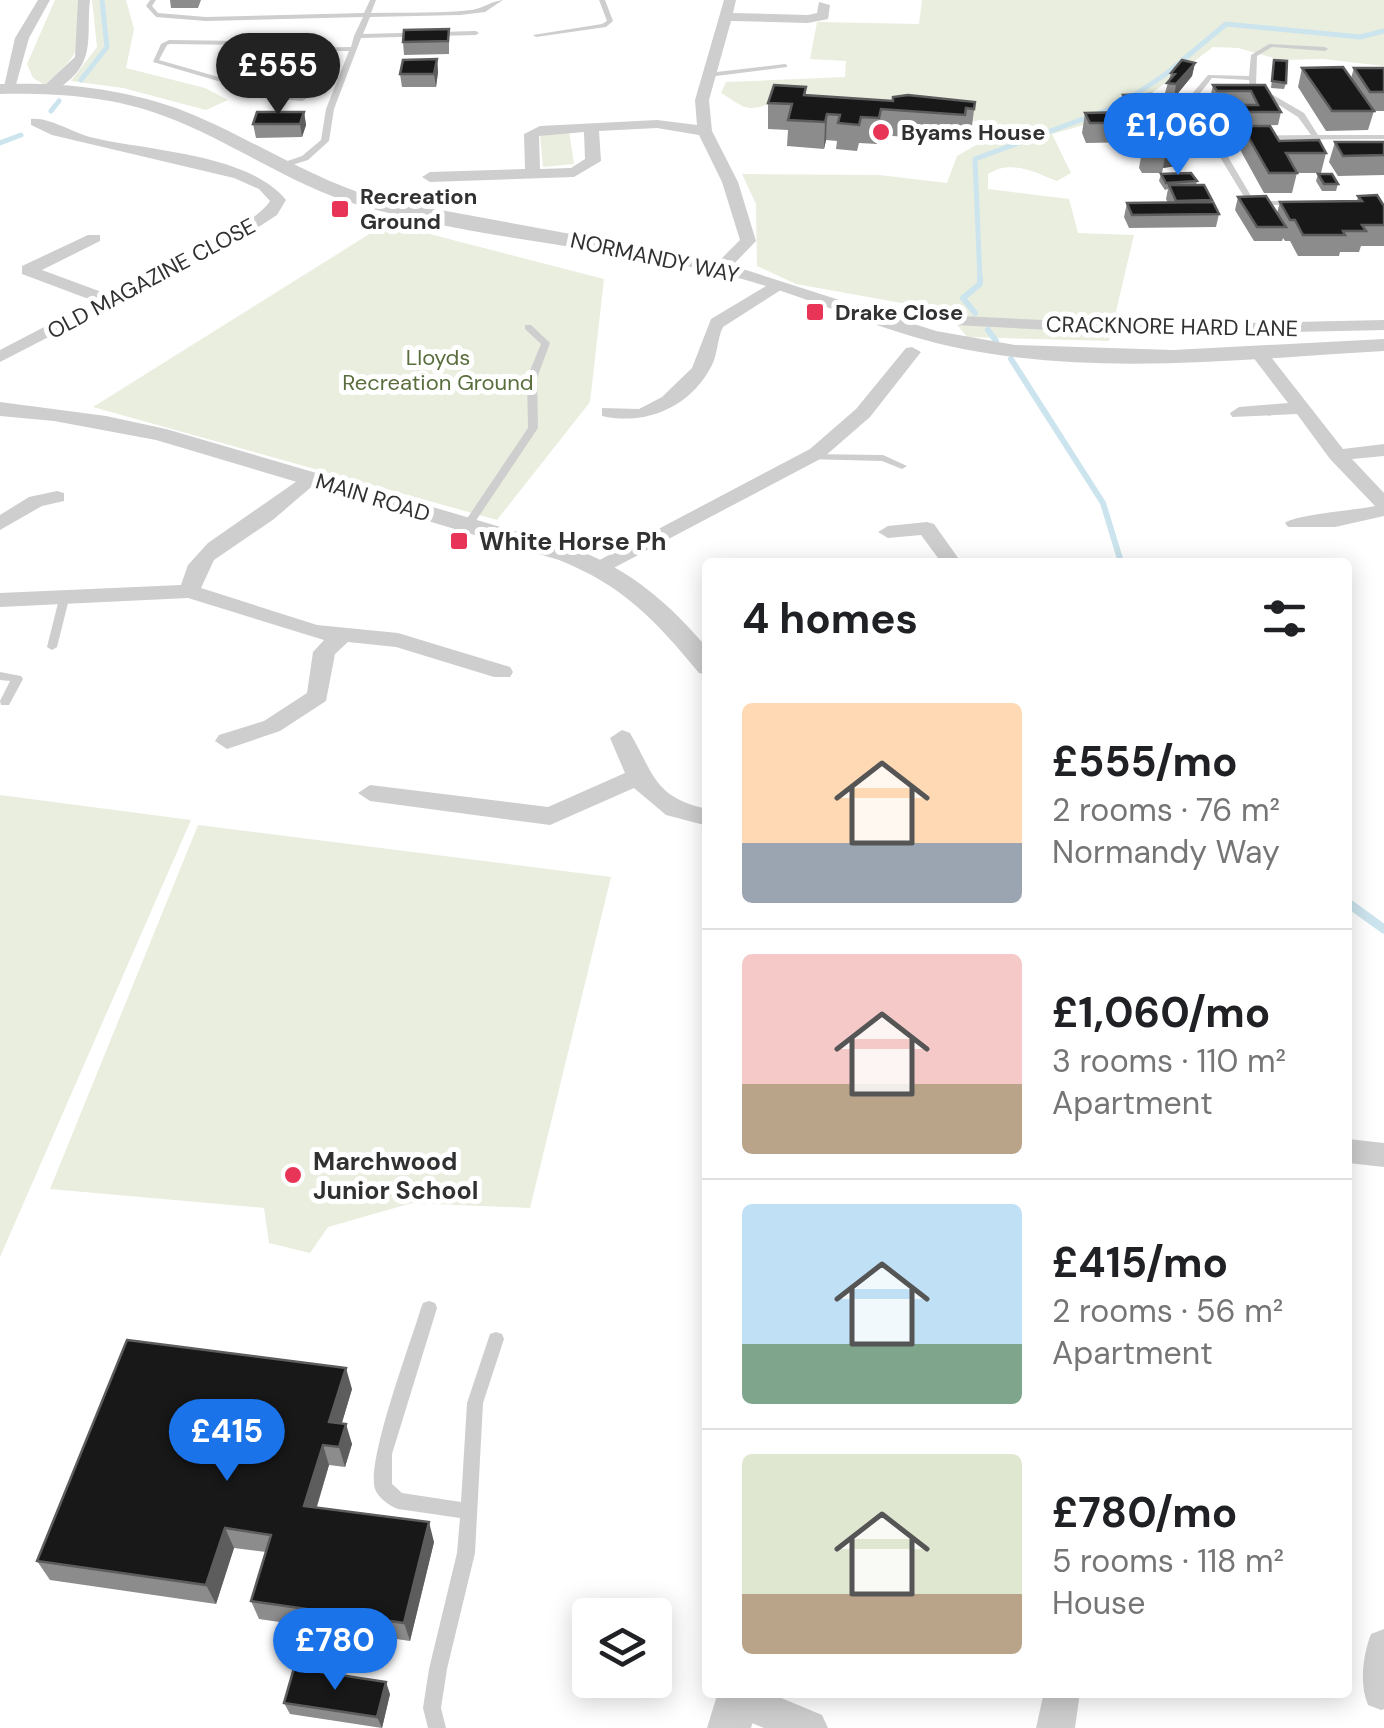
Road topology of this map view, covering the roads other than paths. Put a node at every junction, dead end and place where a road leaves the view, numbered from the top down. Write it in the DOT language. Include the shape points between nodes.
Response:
graph roads {
  1 [pos="44,0"];
  2 [pos="84,0"];
  3 [pos="152,0"];
  4 [pos="373,0"];
  5 [pos="500,0"];
  6 [pos="602,0"];
  7 [pos="730,0"];
  8 [pos="824,6"];
  9 [pos="726,17"];
  10 [pos="366,18"];
  11 [pos="476,34"];
  12 [pos="536,34"];
  13 [pos="357,36"];
  14 [pos="248,49"];
  15 [pos="322,49"];
  16 [pos="351,49"];
  17 [pos="1325,49"];
  18 [pos="785,66"];
  19 [pos="708,71"];
  20 [pos="1252,78"];
  21 [pos="232,83"];
  22 [pos="4,88"];
  23 [pos="50,88"];
  24 [pos="36,122"];
  25 [pos="592,127"];
  26 [pos="705,131"];
  27 [pos="1316,137"];
  28 [pos="1384,137"];
  29 [pos="1214,138"];
  30 [pos="282,166"];
  31 [pos="532,175"];
  32 [pos="430,177"];
  33 [pos="1302,203"];
  34 [pos="94,238"];
  35 [pos="721,268"];
  36 [pos="778,286"];
  37 [pos="109,301"];
  38 [pos="961,321"];
  39 [pos="1384,325"];
  40 [pos="528,327"];
  41 [pos="1384,345"];
  42 [pos="912,352"];
  43 [pos="1258,352"];
  44 [pos="0,358"];
  45 [pos="1301,408"];
  46 [pos="0,409"];
  47 [pos="608,412"];
  48 [pos="1239,414"];
  49 [pos="1384,450"];
  50 [pos="1337,454"];
  51 [pos="810,458"];
  52 [pos="902,466"];
  53 [pos="310,478"];
  54 [pos="57,497"];
  55 [pos="1384,507"];
  56 [pos="0,524"];
  57 [pos="1294,524"];
  58 [pos="467,526"];
  59 [pos="888,532"];
  60 [pos="948,558"];
  61 [pos="599,568"];
  62 [pos="190,591"];
  63 [pos="64,599"];
  64 [pos="0,600"];
  65 [pos="340,637"];
  66 [pos="52,647"];
  67 [pos="702,659"];
  68 [pos="502,672"];
  69 [pos="0,676"];
  70 [pos="4,702"];
  71 [pos="622,738"];
  72 [pos="227,741"];
  73 [pos="636,778"];
  74 [pos="370,793"];
  75 [pos="702,817"];
  76 [pos="1352,1151"];
  77 [pos="1384,1155"];
  78 [pos="429,1308"];
  79 [pos="496,1339"];
  80 [pos="466,1512"];
  81 [pos="1384,1647"];
  82 [pos="1381,1692"];
  83 [pos="1062,1698"];
  84 [pos="736,1706"];
  85 [pos="438,1728"];
  86 [pos="809,1728"];
  87 [pos="1056,1728"];
  1 -- 22 [label="street"];
  2 -- 23 [label="street" via="86,52"];
  3 -- 10 [label="lane" via="156,15 182,18"];
  4 -- 10 [label="lane"];
  5 -- 10 [label="lane" via="485,10"];
  6 -- 12 [label="lane" via="610,21 604,26"];
  7 -- 9 [label="street"];
  8 -- 9 [label="street" via="823,16 808,19"];
  9 -- 19 [label="street"];
  10 -- 13 [label="lane"];
  11 -- 13 [label="lane"];
  13 -- 16 [label="lane"];
  14 -- 15 [label="lane"];
  14 -- 21 [label="lane"];
  14 -- 21 [label="lane" via="244,43 170,42 155,61"];
  15 -- 16 [label="lane"];
  15 -- 21 [label="lane" via="302,99 240,95"];
  16 -- 30 [label="lane" via="326,141"];
  17 -- 20 [label="lane" via="1262,48 1254,54"];
  18 -- 19 [label="lane"];
  19 -- 26 [label="street"];
  20 -- 27 [label="lane" via="1252,86 1301,114"];
  20 -- 29 [label="lane" via="1210,76 1189,98"];
  22 -- 23 [label="street, NORMANDY WAY"];
  23 -- 30 [label="street, NORMANDY WAY" via="152,106"];
  24 -- 37 [label="street, OLD MAGAZINE CLOSE" via="252,180 278,196 271,212 252,226"];
  25 -- 26 [label="street" via="684,125"];
  25 -- 31 [label="street" via="593,161 586,168"];
  25 -- 31 [label="street" via="532,134"];
  26 -- 35 [label="street" via="748,241"];
  27 -- 28 [label="lane"];
  27 -- 29 [label="lane"];
  29 -- 33 [label="lane" via="1252,203"];
  30 -- 35 [label="street, NORMANDY WAY" via="368,202"];
  31 -- 32 [label="street"];
  34 -- 37 [label="street" via="28,270"];
  35 -- 36 [label="street, NORMANDY WAY"];
  36 -- 43 [label="street, NORMANDY WAY" via="914,332 1001,350 1110,357"];
  36 -- 47 [label="street" via="717,323 696,378 681,392 643,414"];
  37 -- 44 [label="street, OLD MAGAZINE CLOSE"];
  38 -- 39 [label="street, CRACKNORE HARD LANE" via="1149,330"];
  40 -- 58 [label="lane" via="546,343 532,378 533,428"];
  41 -- 43 [label="street, NORMANDY WAY"];
  42 -- 51 [label="street" via="863,413"];
  43 -- 45 [label="street"];
  45 -- 48 [label="street"];
  45 -- 50 [label="street"];
  46 -- 53 [label="street, MAIN ROAD" via="144,428"];
  49 -- 50 [label="street"];
  50 -- 55 [label="street"];
  51 -- 52 [label="lane" via="884,458"];
  51 -- 61 [label="street"];
  53 -- 58 [label="street, MAIN ROAD"];
  53 -- 62 [label="street" via="258,521 214,546 192,573"];
  54 -- 56 [label="street" via="36,501"];
  55 -- 57 [label="street"];
  58 -- 61 [label="street, MAIN ROAD"];
  59 -- 60 [label="street" via="927,528"];
  61 -- 67 [label="street, MAIN ROAD" via="643,595"];
  62 -- 63 [label="street"];
  62 -- 65 [label="street"];
  63 -- 64 [label="street"];
  63 -- 66 [label="lane"];
  65 -- 68 [label="street" via="398,640"];
  65 -- 72 [label="street" via="324,652 318,696 272,726"];
  69 -- 70 [label="lane" via="17,680"];
  71 -- 73 [label="street"];
  73 -- 74 [label="street" via="550,816"];
  73 -- 75 [label="street" via="659,801"];
  76 -- 77 [label="street"];
  78 -- 80 [label="lane" via="384,1454 383,1488 398,1502"];
  79 -- 80 [label="lane" via="474,1403"];
  80 -- 85 [label="lane" via="466,1553 432,1708"];
  81 -- 82 [label="street"];
  83 -- 87 [label="street"];
  84 -- 86 [label="street"];
}
